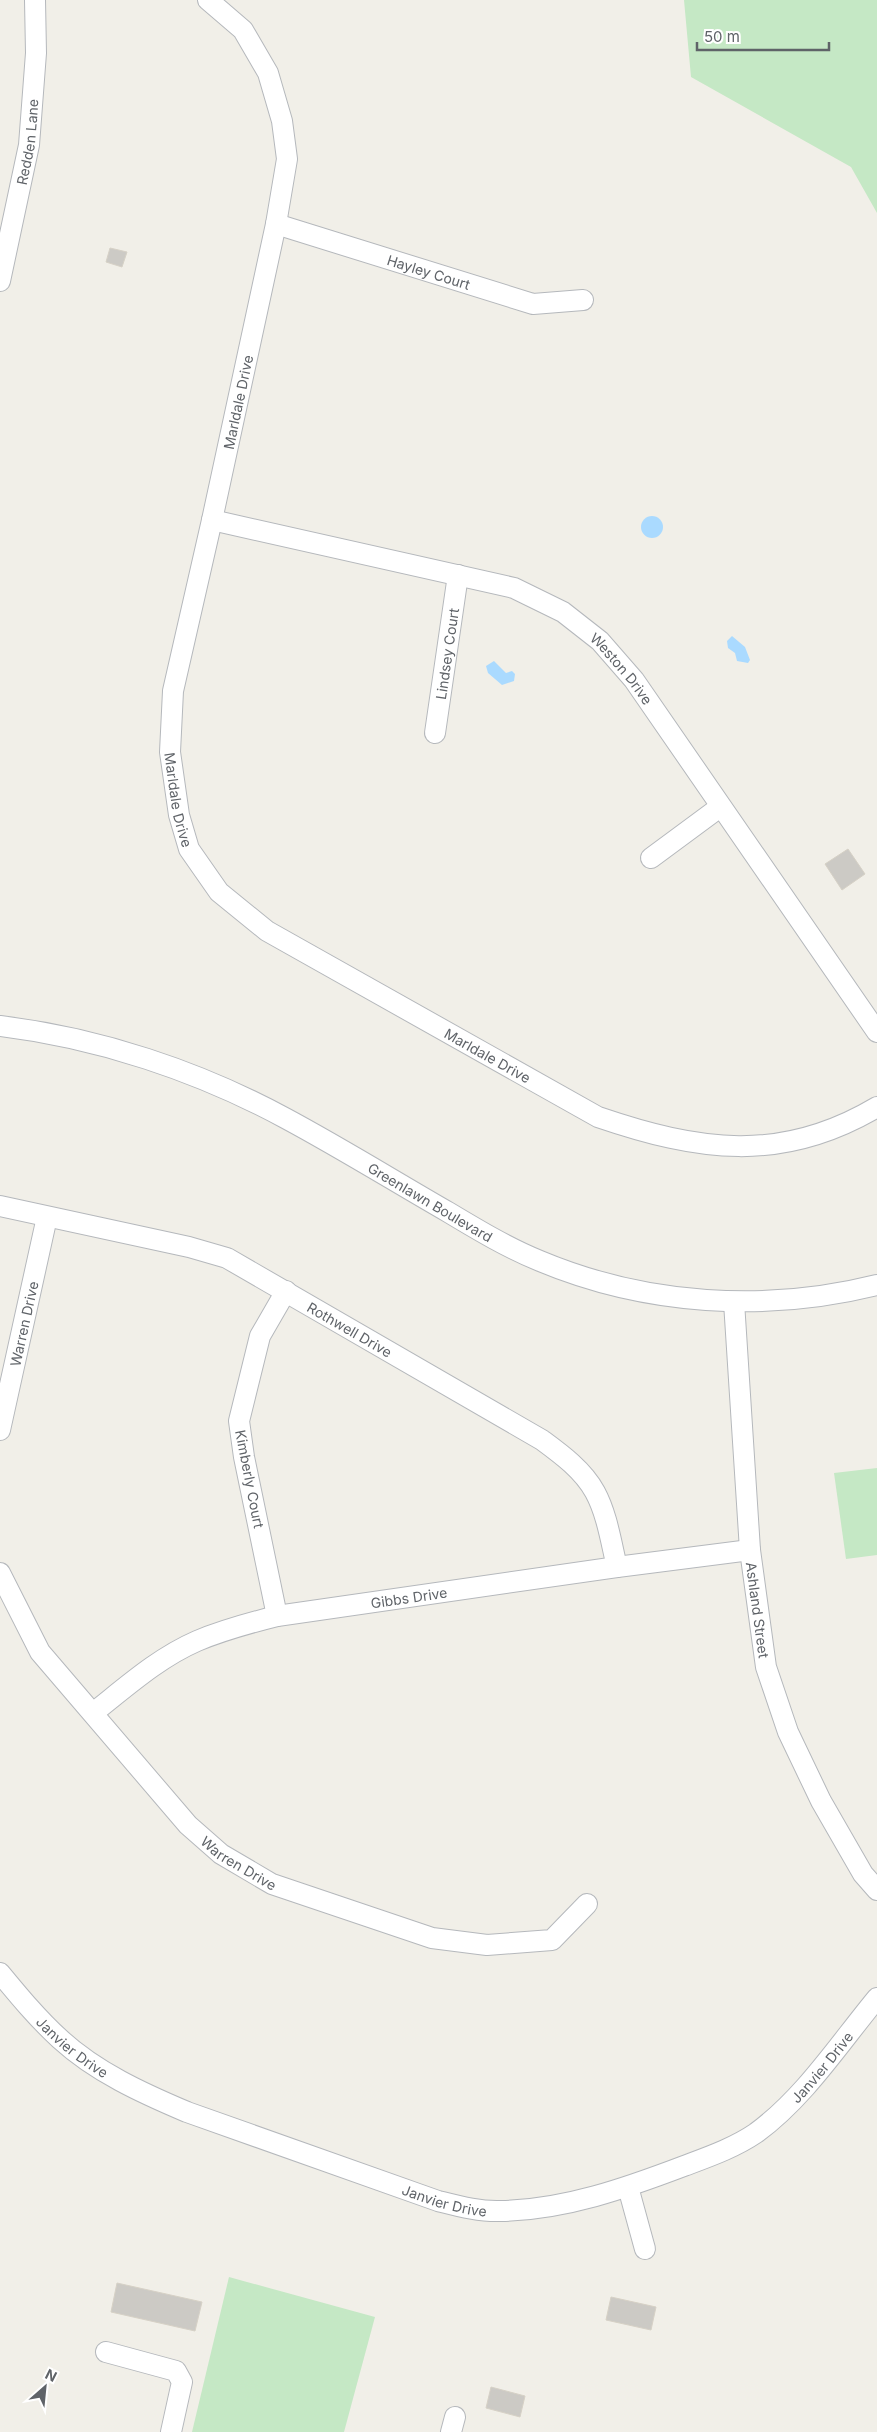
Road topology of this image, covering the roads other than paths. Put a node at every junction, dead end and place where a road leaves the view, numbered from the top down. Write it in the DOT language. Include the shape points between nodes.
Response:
graph roads {
  1 [pos="35,0"];
  2 [pos="208,0"];
  3 [pos="276,224"];
  4 [pos="0,281"];
  5 [pos="583,300"];
  6 [pos="212,520"];
  7 [pos="458,575"];
  8 [pos="435,733"];
  9 [pos="720,807"];
  10 [pos="651,858"];
  11 [pos="0,1026"];
  12 [pos="877,1032"];
  13 [pos="877,1107"];
  14 [pos="0,1206"];
  15 [pos="48,1217"];
  16 [pos="877,1285"];
  17 [pos="286,1291"];
  18 [pos="734,1302"];
  19 [pos="0,1430"];
  20 [pos="750,1550"];
  21 [pos="617,1566"];
  22 [pos="0,1573"];
  23 [pos="277,1616"];
  24 [pos="93,1713"];
  25 [pos="877,1890"];
  26 [pos="587,1904"];
  27 [pos="0,1973"];
  28 [pos="877,1998"];
  29 [pos="628,2187"];
  30 [pos="645,2249"];
  31 [pos="106,2352"];
  32 [pos="172,2432"];
  1 -- 4 [label="street, Redden Lane" via="36,53 29,146"];
  2 -- 3 [label="street, Marldale Drive" via="243,30 268,73 282,121 287,159"];
  3 -- 5 [label="street, Hayley Court" via="533,304"];
  3 -- 6 [label="street, Marldale Drive"];
  6 -- 7 [label="street, Weston Drive"];
  6 -- 13 [label="street, Marldale Drive" via="174,691 170,752 179,815 189,850 219,892 276,936 598,1117 647,1134 699,1144 752,1147 803,1140 850,1123"];
  7 -- 8 [label="street, Lindsey Court"];
  7 -- 9 [label="street, Weston Drive" via="514,588 563,612 600,641 634,680"];
  9 -- 10 [label="street"];
  9 -- 12 [label="street, Weston Drive"];
  11 -- 18 [label="street, Greenlawn Boulevard" via="112,1048 205,1081 285,1118 494,1239 539,1261 624,1288"];
  14 -- 15 [label="street, Rothwell Drive"];
  15 -- 17 [label="street, Rothwell Drive" via="227,1258"];
  15 -- 19 [label="street, Warren Drive"];
  16 -- 18 [label="street, Greenlawn Boulevard" via="829,1295"];
  17 -- 21 [label="street, Rothwell Drive" via="542,1440 571,1462 594,1491"];
  17 -- 23 [label="street, Kimberly Court" via="260,1336 239,1422"];
  18 -- 20 [label="street, Ashland Street"];
  20 -- 21 [label="street, Gibbs Drive"];
  20 -- 25 [label="street, Ashland Street" via="766,1667 788,1732 820,1801 863,1874"];
  21 -- 23 [label="street, Gibbs Drive"];
  22 -- 24 [label="street, Warren Drive" via="40,1652"];
  23 -- 24 [label="street, Gibbs Drive" via="231,1627 195,1642 162,1661"];
  24 -- 26 [label="street, Warren Drive" via="188,1825 221,1854 272,1884 432,1938 487,1945 552,1940"];
  27 -- 29 [label="street, Janvier Drive" via="61,2040 119,2081 187,2112 438,2201 499,2212 530,2210"];
  28 -- 29 [label="street, Janvier Drive" via="800,2093 755,2133 726,2149"];
  29 -- 30 [label="street"];
  31 -- 32 [label="street" via="176,2371 182,2382"];
}
